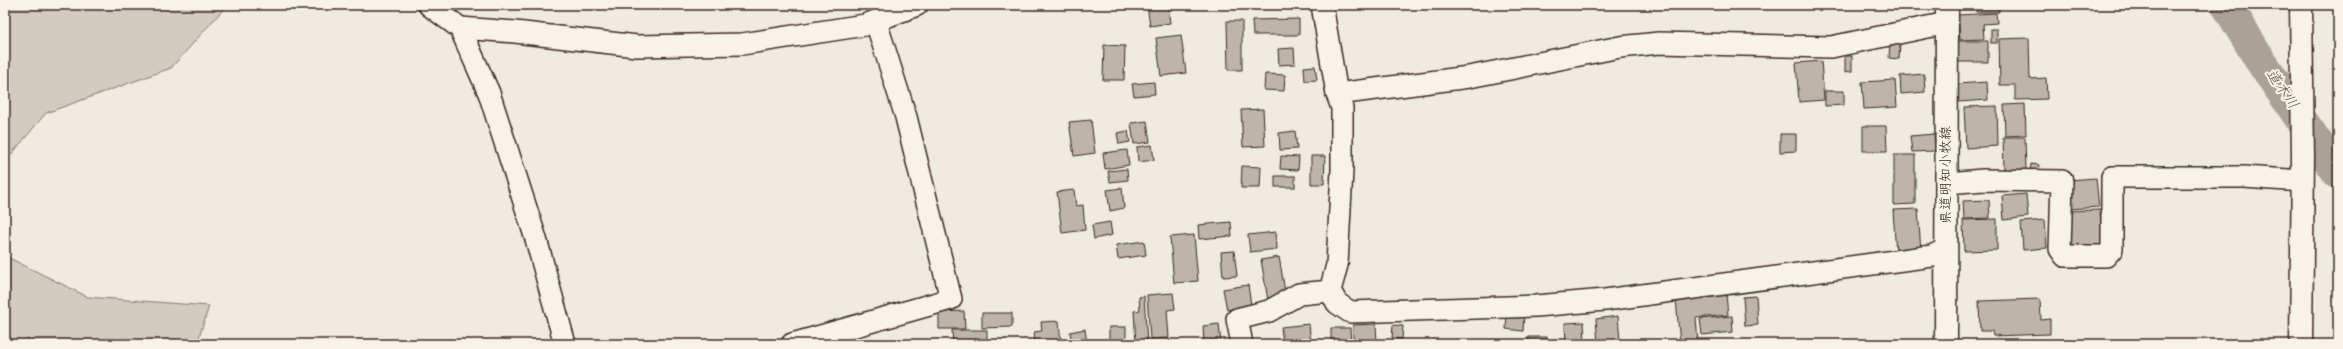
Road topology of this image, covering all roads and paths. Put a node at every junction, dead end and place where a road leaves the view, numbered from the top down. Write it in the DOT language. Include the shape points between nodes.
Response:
graph roads {
  1 [pos="429,5"];
  2 [pos="917,5"];
  3 [pos="1322,5"];
  4 [pos="2301,5"];
  5 [pos="1947,14"];
  6 [pos="876,22"];
  7 [pos="460,28"];
  8 [pos="1337,94"];
  9 [pos="2302,181"];
  10 [pos="1947,183"];
  11 [pos="1946,249"];
  12 [pos="1330,291"];
  13 [pos="565,344"];
  14 [pos="792,344"];
  15 [pos="1242,344"];
  16 [pos="1946,344"];
  17 [pos="2301,344"];
  1 -- 7 [label="street"];
  2 -- 6 [label="street"];
  3 -- 8 [label="street"];
  4 -- 9 [label="street"];
  5 -- 8 [label="street" via="1831,47 1659,43 1620,47 1469,77"];
  5 -- 10 [label="street, 県道明知小牧線"];
  6 -- 7 [label="street" via="742,44 637,46"];
  6 -- 14 [label="street" via="906,117 951,299"];
  7 -- 13 [label="street" via="489,93 536,240"];
  8 -- 12 [label="street" via="1342,108 1342,171 1337,265"];
  9 -- 10 [label="street" via="2244,177 2112,177 2112,249 2106,256 2065,256 2060,249 2062,181 1983,180"];
  9 -- 17 [label="street"];
  10 -- 11 [label="street, 県道明知小牧線"];
  11 -- 12 [label="street" via="1932,256 1605,300 1536,306 1350,312 1337,303"];
  11 -- 16 [label="street, 県道明知小牧線"];
  12 -- 15 [label="street" via="1299,294 1269,311 1237,319"];
}
